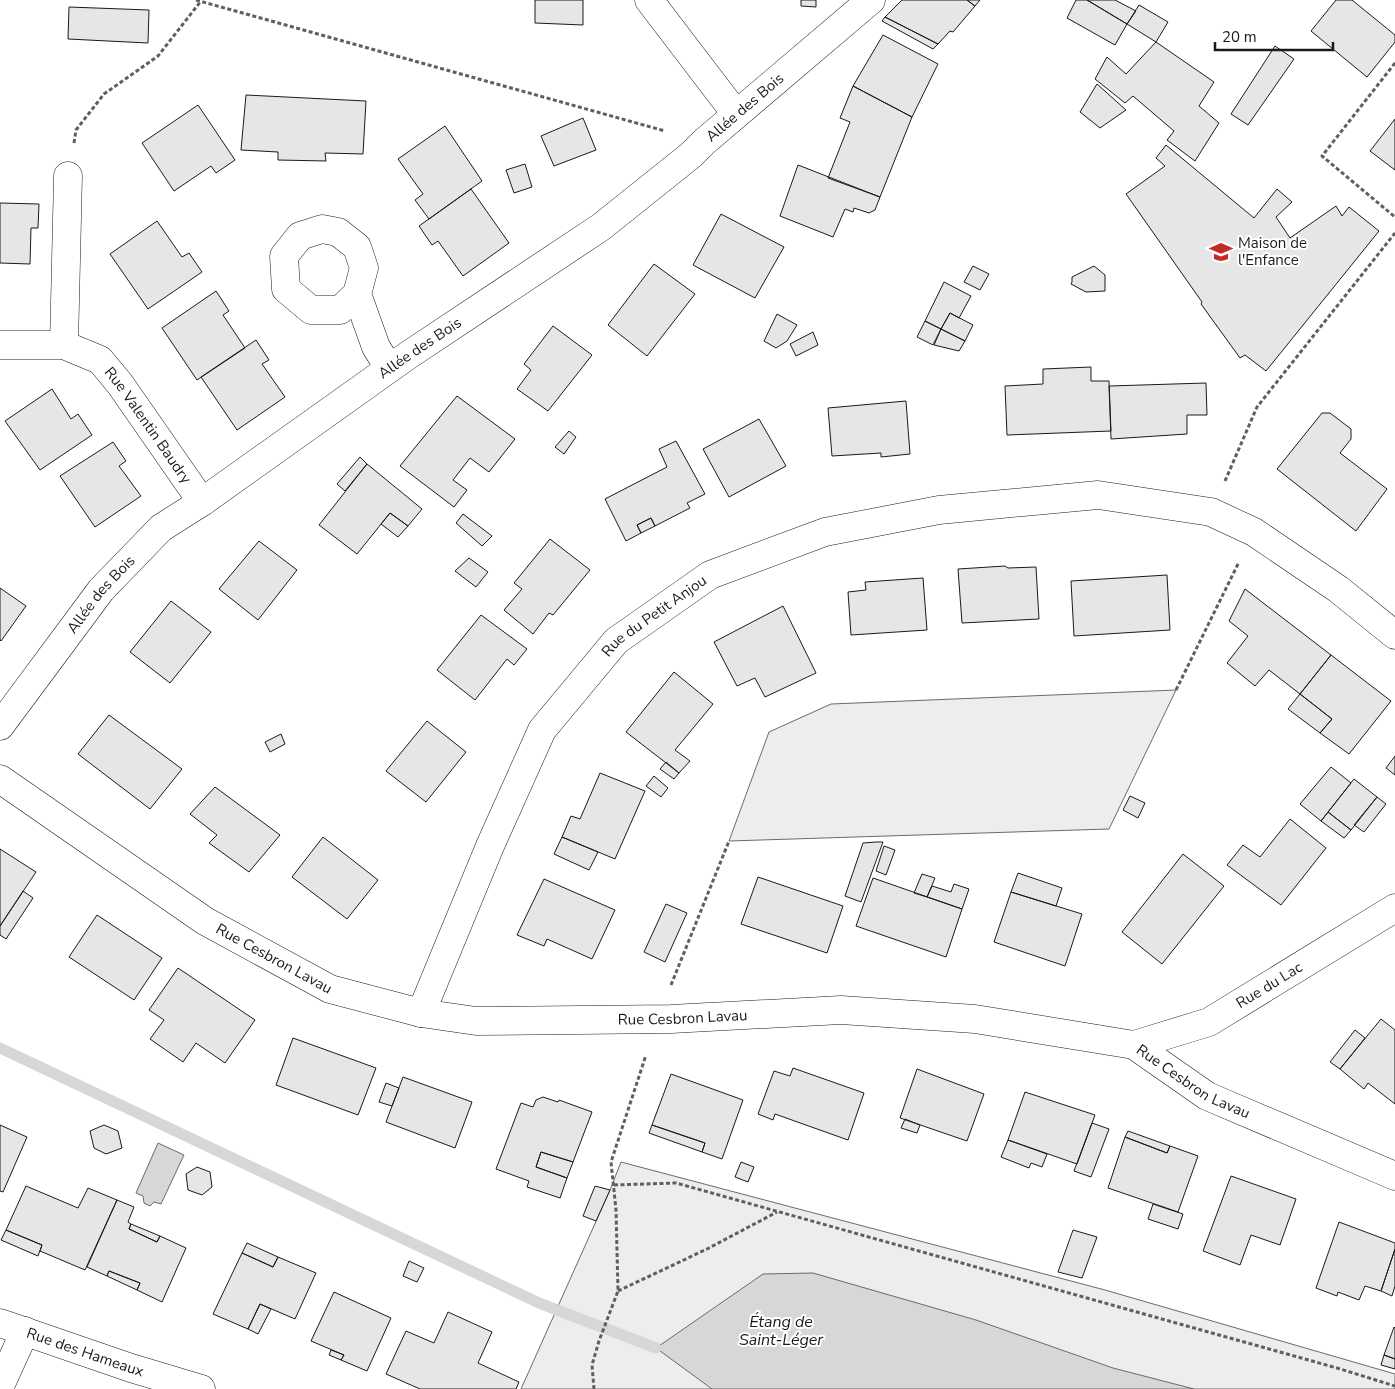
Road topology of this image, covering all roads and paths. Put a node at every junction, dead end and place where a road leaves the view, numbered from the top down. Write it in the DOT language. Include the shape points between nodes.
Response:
graph roads {
  1 [pos="196,0"];
  2 [pos="649,0"];
  3 [pos="871,0"];
  4 [pos="201,2"];
  5 [pos="1395,63"];
  6 [pos="736,114"];
  7 [pos="704,142"];
  8 [pos="68,176"];
  9 [pos="1395,217"];
  10 [pos="1395,234"];
  11 [pos="356,294"];
  12 [pos="0,345"];
  13 [pos="64,345"];
  14 [pos="389,368"];
  15 [pos="202,502"];
  16 [pos="1211,512"];
  17 [pos="1254,532"];
  18 [pos="1395,635"];
  19 [pos="1176,690"];
  20 [pos="3,716"];
  21 [pos="0,779"];
  22 [pos="728,841"];
  23 [pos="1395,908"];
  24 [pos="421,1014"];
  25 [pos="657,1020"];
  26 [pos="1134,1045"];
  27 [pos="1395,1176"];
  28 [pos="614,1185"];
  29 [pos="778,1211"];
  30 [pos="618,1291"];
  31 [pos="12,1327"];
  32 [pos="0,1386"];
  33 [pos="1395,1386"];
  34 [pos="201,1389"];
  35 [pos="594,1389"];
  1 -- 4 [label="path"];
  2 -- 6 [label="street"];
  3 -- 6 [label="street, Allée des Bois"];
  4 -- 7 [label="path"];
  4 -- 8 [label="path" via="158,56 104,94 76,130"];
  5 -- 9 [label="path" via="1322,156"];
  6 -- 7 [label="street, Allée des Bois"];
  7 -- 14 [label="street, Allée des Bois" via="601,227"];
  8 -- 13 [label="street"];
  10 -- 16 [label="path" via="1257,407"];
  11 -- 14 [label="street" via="376,346"];
  12 -- 13 [label="street, Rue Valentin Baudry"];
  13 -- 15 [label="street, Rue Valentin Baudry" via="100,360"];
  14 -- 15 [label="street, Allée des Bois"];
  15 -- 20 [label="street, Allée des Bois" via="162,528 101,590"];
  16 -- 17 [label="street, Rue du Petit Anjou"];
  16 -- 24 [label="street, Rue du Petit Anjou" via="1098,495 939,510 825,532 710,575 616,641 542,730"];
  17 -- 18 [label="street, Rue du Petit Anjou" via="1338,589"];
  17 -- 19 [label="path"];
  21 -- 24 [label="street, Rue Cesbron Lavau" via="205,920 330,989"];
  22 -- 25 [label="path"];
  23 -- 26 [label="street, Rue du Lac" via="1208,1022"];
  24 -- 25 [label="street, Rue Cesbron Lavau" via="476,1021"];
  25 -- 26 [label="street, Rue Cesbron Lavau" via="841,1010 975,1019"];
  25 -- 28 [label="path" via="612,1162"];
  26 -- 27 [label="street, Rue Cesbron Lavau" via="1207,1096"];
  28 -- 29 [label="path" via="676,1183"];
  28 -- 30 [label="path"];
  29 -- 30 [label="path"];
  29 -- 33 [label="path"];
  30 -- 35 [label="path" via="592,1364"];
  31 -- 32 [label="street"];
  31 -- 34 [label="street, Rue des Hameaux"];
}
